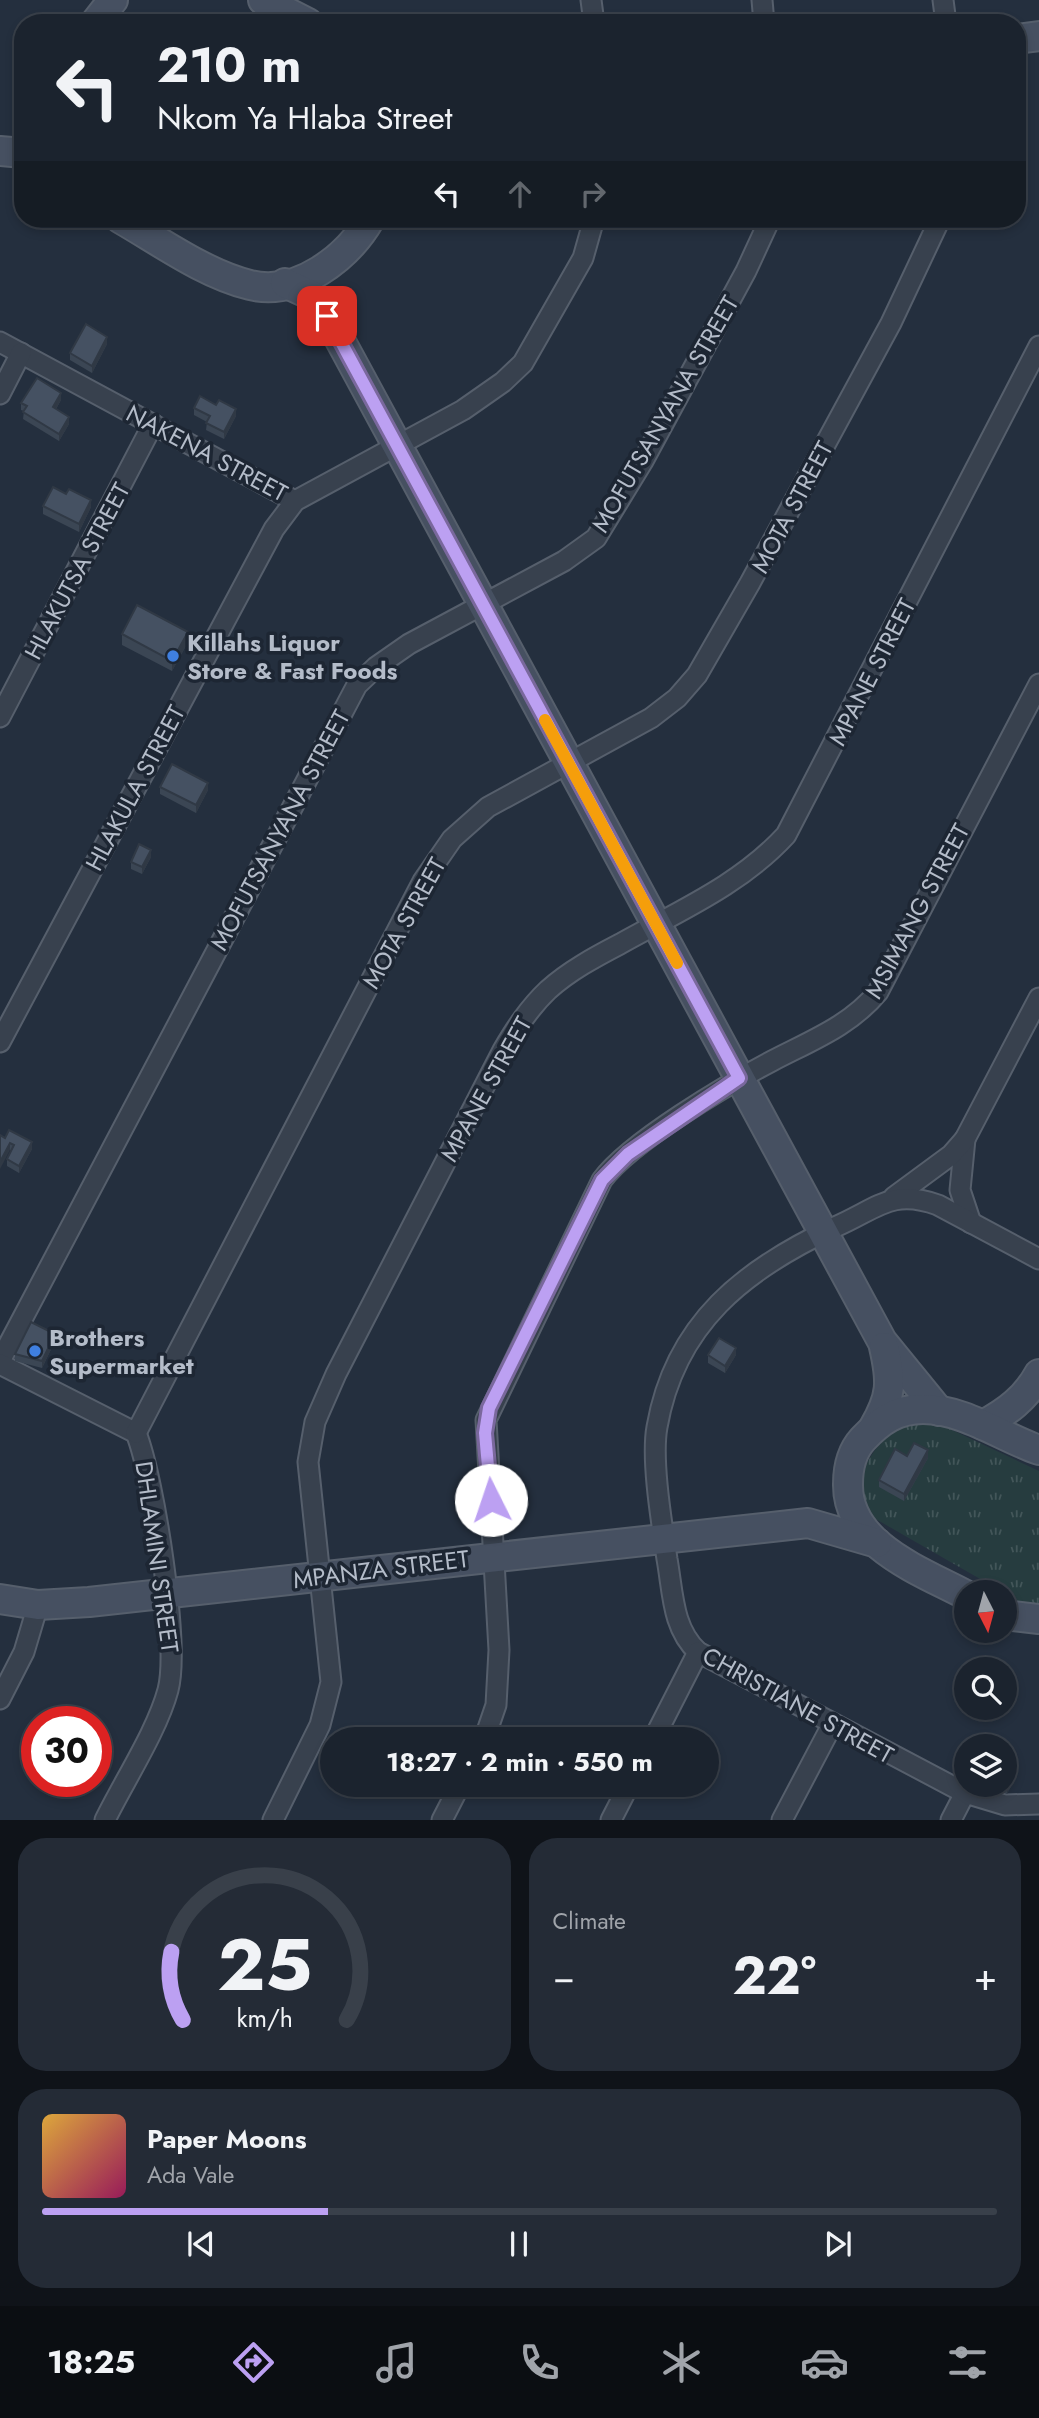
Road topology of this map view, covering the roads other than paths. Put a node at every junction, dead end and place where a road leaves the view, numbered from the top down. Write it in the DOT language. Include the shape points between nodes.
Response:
graph roads {
  1 [pos="113,0"];
  2 [pos="263,0"];
  3 [pos="102,14"];
  4 [pos="290,14"];
  5 [pos="138,228"];
  6 [pos="364,228"];
  7 [pos="591,228"];
  8 [pos="766,228"];
  9 [pos="936,228"];
  10 [pos="336,261"];
  11 [pos="285,283"];
  12 [pos="327,316"];
  13 [pos="0,342"];
  14 [pos="1039,346"];
  15 [pos="21,353"];
  16 [pos="0,394"];
  17 [pos="153,424"];
  18 [pos="398,447"];
  19 [pos="295,500"];
  20 [pos="482,603"];
  21 [pos="1039,684"];
  22 [pos="0,717"];
  23 [pos="569,764"];
  24 [pos="656,924"];
  25 [pos="1039,998"];
  26 [pos="0,1042"];
  27 [pos="739,1078"];
  28 [pos="965,1139"];
  29 [pos="894,1197"];
  30 [pos="971,1223"];
  31 [pos="823,1233"];
  32 [pos="1039,1259"];
  33 [pos="882,1341"];
  34 [pos="0,1362"];
  35 [pos="1035,1382"];
  36 [pos="939,1411"];
  37 [pos="983,1425"];
  38 [pos="874,1427"];
  39 [pos="136,1433"];
  40 [pos="1034,1448"];
  41 [pos="848,1475"];
  42 [pos="808,1523"];
  43 [pos="664,1538"];
  44 [pos="877,1543"];
  45 [pos="495,1556"];
  46 [pos="322,1576"];
  47 [pos="954,1589"];
  48 [pos="166,1594"];
  49 [pos="0,1599"];
  50 [pos="38,1605"];
  51 [pos="698,1652"];
  52 [pos="0,1699"];
  53 [pos="832,1725"];
  54 [pos="488,1727"];
  55 [pos="660,1727"];
  56 [pos="954,1787"];
  57 [pos="454,1797"];
  58 [pos="623,1797"];
  59 [pos="963,1797"];
  60 [pos="978,1797"];
  61 [pos="1039,1804"];
  62 [pos="105,1819"];
  63 [pos="273,1819"];
  64 [pos="442,1819"];
  65 [pos="611,1819"];
  66 [pos="782,1819"];
  67 [pos="951,1819"];
  1 -- 3 [label="street"];
  2 -- 4 [label="street"];
  5 -- 11 [label="street" via="235,280 253,286"];
  6 -- 10 [label="street"];
  7 -- 18 [label="street, NAKENA STREET" via="583,258 523,363 463,410"];
  8 -- 20 [label="street, MOFUTSANYANA STREET" via="643,461 596,538 564,561"];
  9 -- 23 [label="street, MOTA STREET" via="891,323 697,675 650,718"];
  10 -- 11 [label="street"];
  10 -- 12 [label="street"];
  11 -- 12 [label="street" via="311,295"];
  12 -- 18 [label="street"];
  13 -- 15 [label="street, NAKENA STREET"];
  14 -- 24 [label="street, MPANE STREET" via="786,835 762,861 730,884"];
  15 -- 16 [label="street"];
  15 -- 17 [label="street, NAKENA STREET"];
  17 -- 19 [label="street, NAKENA STREET"];
  17 -- 22 [label="street, HLAKUTSA STREET"];
  18 -- 19 [label="street, NAKENA STREET"];
  18 -- 20 [label="street"];
  19 -- 26 [label="street, HLAKULA STREET" via="260,550"];
  20 -- 23 [label="street"];
  20 -- 34 [label="street, MOFUTSANYANA STREET" via="409,644 357,685"];
  21 -- 27 [label="street, MSIMANG STREET" via="878,992 862,1011 841,1025"];
  23 -- 24 [label="street"];
  23 -- 39 [label="street, MOTA STREET" via="488,807 453,839 423,881"];
  24 -- 27 [label="street"];
  24 -- 46 [label="street, MPANE STREET" via="580,966 525,1014 336,1374 315,1422 308,1462"];
  25 -- 28 [label="street"];
  27 -- 31 [label="street"];
  27 -- 45 [label="street, MSIMANG STREET" via="628,1154 602,1180 486,1420"];
  28 -- 29 [label="street, CHRISTIANE STREET" via="951,1155"];
  28 -- 30 [label="street" via="959,1184"];
  29 -- 30 [label="street" via="924,1200"];
  29 -- 31 [label="street, CHRISTIANE STREET"];
  30 -- 32 [label="street"];
  31 -- 33 [label="street"];
  31 -- 43 [label="street, CHRISTIANE STREET" via="728,1292 711,1309 678,1365 656,1429"];
  33 -- 36 [label="street"];
  33 -- 38 [label="street" via="891,1376 886,1407"];
  34 -- 39 [label="street, DHLAMINI STREET"];
  35 -- 37 [label="street" via="1005,1413"];
  35 -- 40 [label="street"];
  36 -- 37 [label="street"];
  36 -- 38 [label="street" via="902,1412"];
  37 -- 40 [label="street"];
  38 -- 41 [label="street" via="859,1443"];
  39 -- 48 [label="street, DHLAMINI STREET" via="150,1476"];
  41 -- 42 [label="street" via="826,1510"];
  41 -- 44 [label="street" via="850,1506"];
  42 -- 43 [label="street, MPANZA STREET"];
  42 -- 44 [label="street, MPANZA STREET"];
  43 -- 45 [label="street, MPANZA STREET"];
  43 -- 51 [label="street, CHRISTIANE STREET" via="677,1621 685,1640"];
  44 -- 47 [label="street" via="905,1564"];
  45 -- 46 [label="street, MPANZA STREET"];
  45 -- 54 [label="street, MSIMANG STREET" via="498,1680"];
  46 -- 48 [label="street, MPANZA STREET"];
  46 -- 63 [label="street, MPANE STREET" via="331,1682 328,1701"];
  48 -- 50 [label="street, MPANZA STREET"];
  48 -- 62 [label="street, DHLAMINI STREET" via="168,1689"];
  49 -- 50 [label="street, MPANZA STREET"];
  50 -- 52 [label="street" via="24,1652"];
  51 -- 53 [label="street, CHRISTIANE STREET"];
  51 -- 55 [label="street"];
  53 -- 56 [label="street, CHRISTIANE STREET"];
  53 -- 66 [label="street"];
  57 -- 64 [label="street"];
  58 -- 65 [label="street"];
  59 -- 67 [label="street"];
  60 -- 61 [label="street, CHRISTIANE STREET" via="1005,1805"];
}
